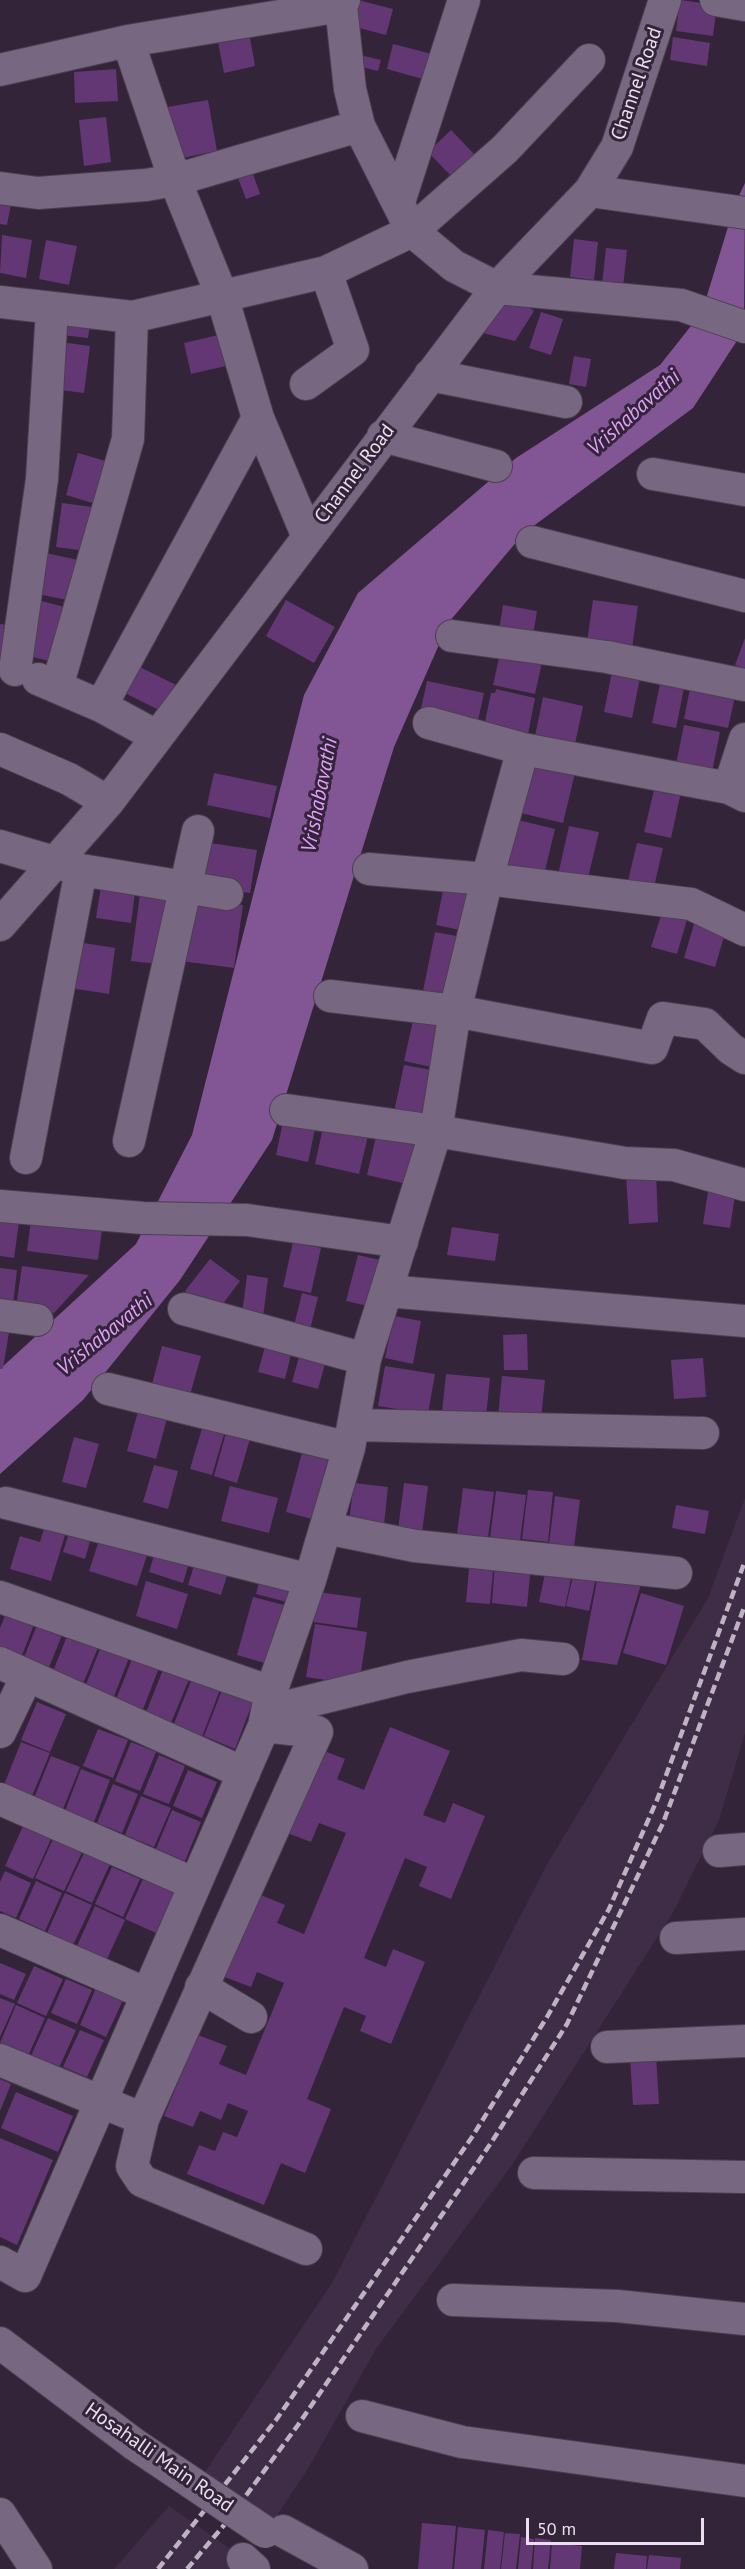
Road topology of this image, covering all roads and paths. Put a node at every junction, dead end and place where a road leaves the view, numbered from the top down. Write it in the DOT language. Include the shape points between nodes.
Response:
graph roads {
  1 [pos="464,0"];
  2 [pos="665,0"];
  3 [pos="716,0"];
  4 [pos="343,3"];
  5 [pos="745,4"];
  6 [pos="128,41"];
  7 [pos="589,60"];
  8 [pos="0,70"];
  9 [pos="358,126"];
  10 [pos="175,180"];
  11 [pos="0,188"];
  12 [pos="591,191"];
  13 [pos="399,202"];
  14 [pos="745,213"];
  15 [pos="412,231"];
  16 [pos="326,272"];
  17 [pos="497,288"];
  18 [pos="222,296"];
  19 [pos="0,302"];
  20 [pos="52,309"];
  21 [pos="132,317"];
  22 [pos="745,327"];
  23 [pos="430,375"];
  24 [pos="306,384"];
  25 [pos="566,402"];
  26 [pos="258,418"];
  27 [pos="384,436"];
  28 [pos="496,466"];
  29 [pos="653,474"];
  30 [pos="745,490"];
  31 [pos="308,537"];
  32 [pos="532,542"];
  33 [pos="745,596"];
  34 [pos="452,636"];
  35 [pos="8,668"];
  36 [pos="745,685"];
  37 [pos="57,687"];
  38 [pos="100,706"];
  39 [pos="429,723"];
  40 [pos="156,736"];
  41 [pos="745,739"];
  42 [pos="523,748"];
  43 [pos="2,754"];
  44 [pos="737,792"];
  45 [pos="108,802"];
  46 [pos="198,831"];
  47 [pos="0,846"];
  48 [pos="69,866"];
  49 [pos="369,869"];
  50 [pos="487,879"];
  51 [pos="186,887"];
  52 [pos="227,894"];
  53 [pos="0,925"];
  54 [pos="745,930"];
  55 [pos="330,996"];
  56 [pos="455,1011"];
  57 [pos="745,1058"];
  58 [pos="286,1110"];
  59 [pos="436,1131"];
  60 [pos="129,1141"];
  61 [pos="26,1158"];
  62 [pos="745,1185"];
  63 [pos="0,1206"];
  64 [pos="402,1242"];
  65 [pos="386,1291"];
  66 [pos="184,1309"];
  67 [pos="0,1315"];
  68 [pos="37,1320"];
  69 [pos="745,1321"];
  70 [pos="365,1359"];
  71 [pos="108,1389"];
  72 [pos="703,1433"];
  73 [pos="351,1437"];
  74 [pos="6,1503"];
  75 [pos="326,1528"];
  76 [pos="676,1573"];
  77 [pos="310,1580"];
  78 [pos="0,1597"];
  79 [pos="563,1659"];
  80 [pos="13,1670"];
  81 [pos="268,1710"];
  82 [pos="0,1732"];
  83 [pos="244,1773"];
  84 [pos="0,1799"];
  85 [pos="195,1884"];
  86 [pos="0,1930"];
  87 [pos="745,1934"];
  88 [pos="676,1938"];
  89 [pos="201,1987"];
  90 [pos="147,1994"];
  91 [pos="251,2017"];
  92 [pos="745,2041"];
  93 [pos="607,2047"];
  94 [pos="0,2060"];
  95 [pos="100,2103"];
  96 [pos="143,2119"];
  97 [pos="534,2174"];
  98 [pos="745,2177"];
  99 [pos="306,2249"];
  100 [pos="0,2262"];
  101 [pos="453,2300"];
  102 [pos="745,2319"];
  103 [pos="0,2343"];
  104 [pos="362,2416"];
  105 [pos="745,2481"];
  106 [pos="0,2514"];
  107 [pos="274,2532"];
  108 [pos="36,2569"];
  109 [pos="320,2569"];
  110 [pos="352,2569"];
  1 -- 13 [label="street"];
  2 -- 12 [label="street, Channel Road" via="617,147"];
  3 -- 5 [label="street"];
  4 -- 6 [label="street"];
  4 -- 9 [label="street" via="350,89"];
  6 -- 8 [label="street"];
  6 -- 10 [label="street"];
  7 -- 15 [label="street" via="505,149"];
  9 -- 10 [label="street"];
  9 -- 13 [label="street"];
  10 -- 11 [label="street" via="38,193"];
  10 -- 18 [label="street"];
  12 -- 14 [label="street"];
  12 -- 17 [label="street, Channel Road"];
  13 -- 15 [label="street"];
  15 -- 16 [label="street"];
  15 -- 17 [label="street" via="454,266"];
  16 -- 18 [label="street"];
  16 -- 24 [label="street" via="353,350"];
  17 -- 22 [label="street" via="681,305"];
  17 -- 23 [label="street, Channel Road"];
  18 -- 21 [label="street"];
  18 -- 26 [label="street"];
  19 -- 20 [label="street"];
  20 -- 21 [label="street"];
  20 -- 35 [label="street" via="42,479"];
  21 -- 37 [label="street" via="128,439"];
  23 -- 25 [label="street"];
  23 -- 27 [label="street, Channel Road"];
  26 -- 31 [label="street"];
  26 -- 38 [label="street"];
  27 -- 28 [label="street"];
  27 -- 31 [label="street, Channel Road"];
  29 -- 30 [label="street"];
  31 -- 40 [label="street, Channel Road"];
  32 -- 33 [label="street"];
  34 -- 36 [label="street" via="607,657"];
  35 -- 37 [label="street"];
  37 -- 38 [label="street"];
  38 -- 40 [label="street"];
  39 -- 42 [label="street"];
  40 -- 45 [label="street, Channel Road"];
  41 -- 44 [label="street"];
  42 -- 44 [label="street"];
  42 -- 50 [label="street"];
  43 -- 45 [label="street" via="69,779"];
  45 -- 48 [label="street, Channel Road"];
  46 -- 51 [label="street"];
  47 -- 48 [label="street"];
  48 -- 51 [label="street"];
  48 -- 53 [label="street, Channel Road"];
  48 -- 61 [label="street"];
  49 -- 50 [label="street"];
  50 -- 54 [label="street" via="691,904"];
  50 -- 56 [label="street"];
  51 -- 52 [label="street"];
  51 -- 60 [label="street"];
  55 -- 56 [label="street"];
  56 -- 57 [label="street" via="652,1048 663,1018 705,1024"];
  56 -- 59 [label="street"];
  58 -- 59 [label="street"];
  59 -- 62 [label="street" via="625,1163 674,1165"];
  59 -- 64 [label="street"];
  63 -- 64 [label="street" via="143,1218 248,1220"];
  64 -- 65 [label="street"];
  65 -- 69 [label="street"];
  65 -- 70 [label="street"];
  66 -- 70 [label="street"];
  67 -- 68 [label="street"];
  70 -- 73 [label="street"];
  71 -- 73 [label="street"];
  72 -- 73 [label="street"];
  73 -- 75 [label="street"];
  74 -- 77 [label="street"];
  75 -- 76 [label="street" via="415,1546"];
  75 -- 77 [label="street"];
  77 -- 81 [label="street"];
  78 -- 81 [label="street"];
  79 -- 81 [label="street" via="521,1655"];
  80 -- 82 [label="street"];
  80 -- 83 [label="street"];
  81 -- 83 [label="street"];
  81 -- 89 [label="street" via="317,1732"];
  83 -- 85 [label="street"];
  84 -- 85 [label="street"];
  85 -- 90 [label="street"];
  86 -- 90 [label="street"];
  87 -- 88 [label="street"];
  89 -- 91 [label="street"];
  89 -- 96 [label="street"];
  90 -- 95 [label="street"];
  92 -- 93 [label="street"];
  94 -- 95 [label="street"];
  95 -- 96 [label="street"];
  95 -- 100 [label="street" via="25,2276"];
  96 -- 99 [label="street" via="132,2166 142,2181"];
  97 -- 98 [label="street"];
  101 -- 102 [label="street" via="617,2306"];
  103 -- 107 [label="street, Hosahalli Main Road, bridge" via="134,2444"];
  104 -- 105 [label="street" via="462,2442"];
  106 -- 108 [label="street"];
  107 -- 109 [label="street, Hosahalli Main Road"];
  107 -- 110 [label="street"];
}
